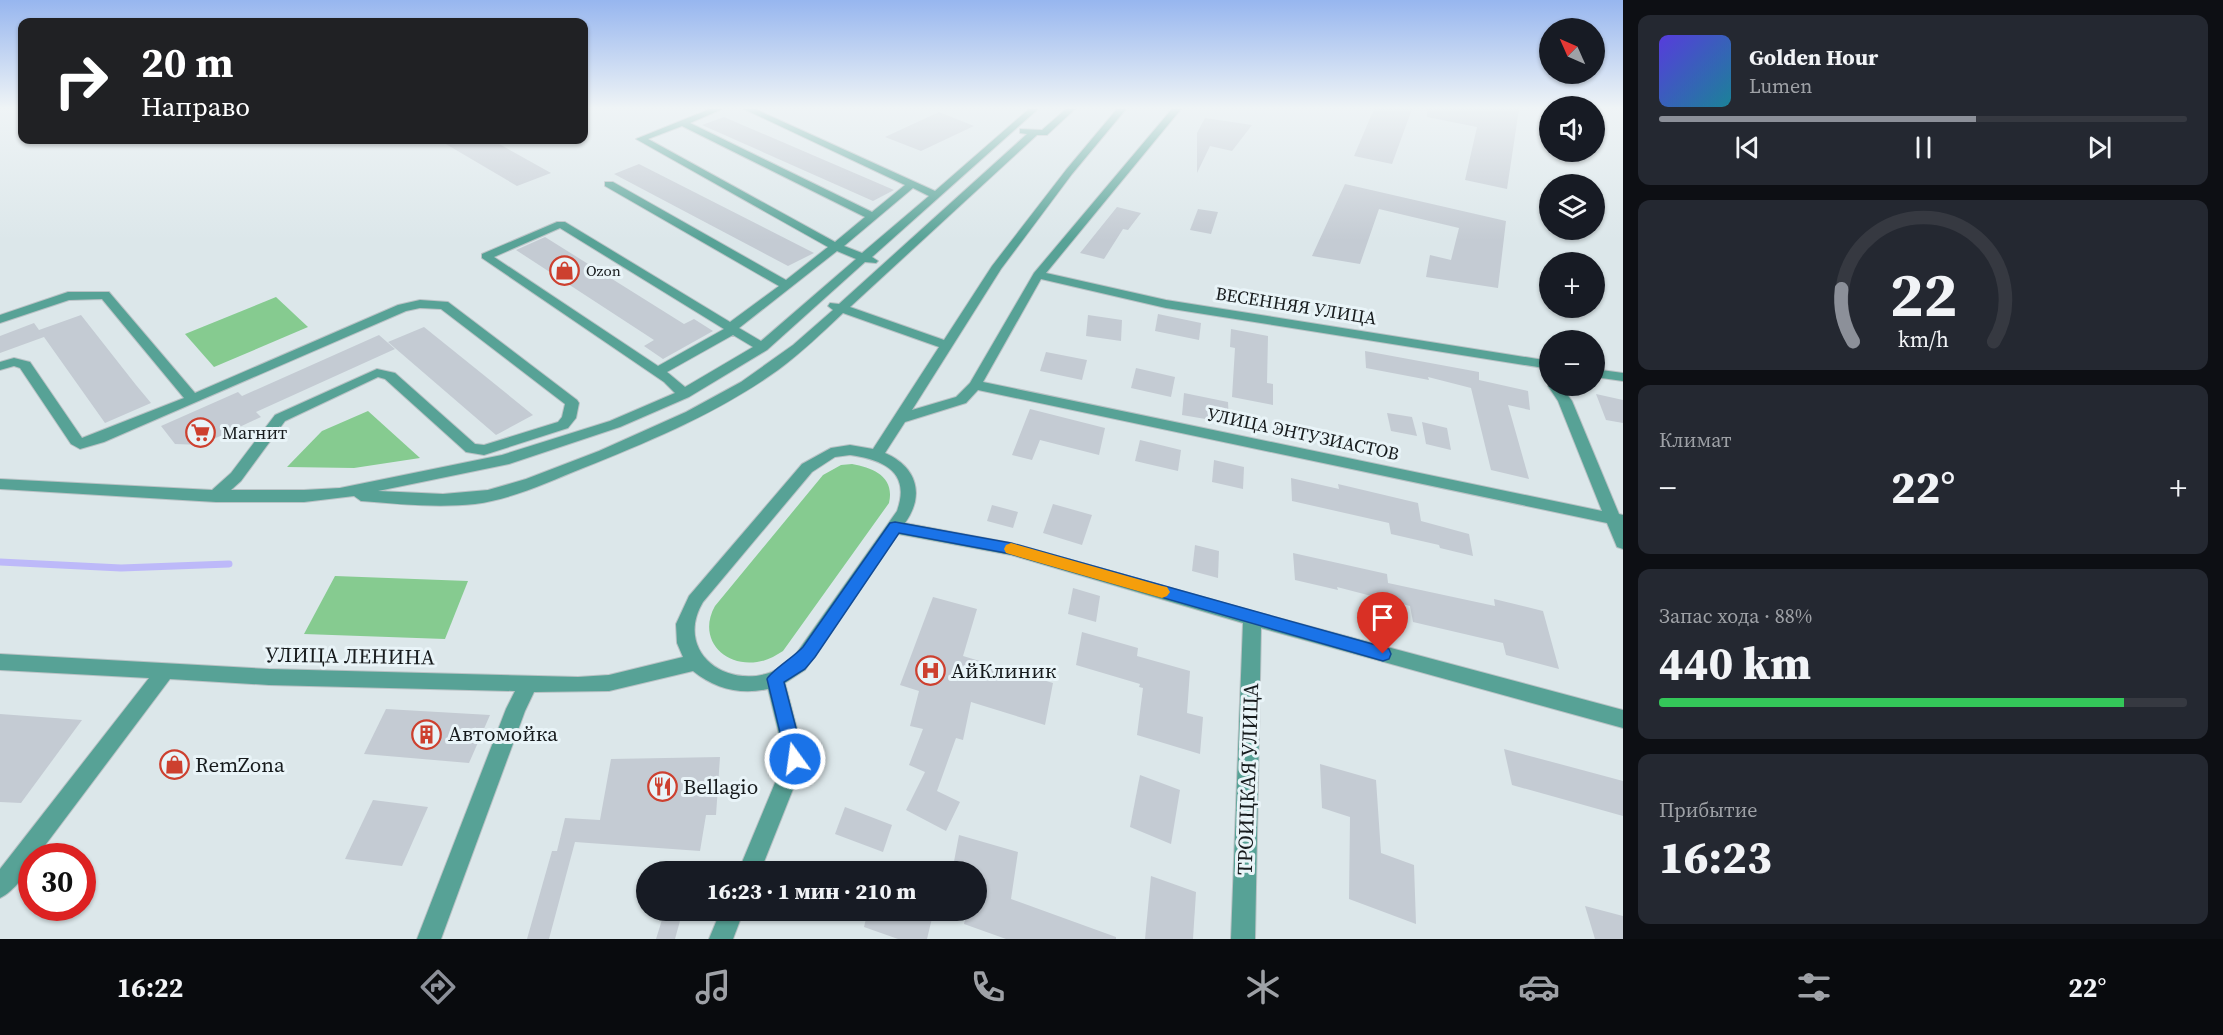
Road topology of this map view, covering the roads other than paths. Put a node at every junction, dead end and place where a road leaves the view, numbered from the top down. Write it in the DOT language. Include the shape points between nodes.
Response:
graph roads {
  1 [pos="666,153"];
  2 [pos="743,153"];
  3 [pos="844,153"];
  4 [pos="985,153"];
  5 [pos="1012,153"];
  6 [pos="1086,153"];
  7 [pos="1140,153"];
  8 [pos="609,184"];
  9 [pos="912,184"];
  10 [pos="936,195"];
  11 [pos="873,217"];
  12 [pos="836,247"];
  13 [pos="864,258"];
  14 [pos="889,266"];
  15 [pos="1038,275"];
  16 [pos="786,285"];
  17 [pos="817,300"];
  18 [pos="842,309"];
  19 [pos="0,319"];
  20 [pos="732,328"];
  21 [pos="947,345"];
  22 [pos="762,347"];
  23 [pos="1539,363"];
  24 [pos="0,366"];
  25 [pos="658,371"];
  26 [pos="1605,375"];
  27 [pos="1623,377"];
  28 [pos="975,385"];
  29 [pos="684,394"];
  30 [pos="1562,396"];
  31 [pos="193,399"];
  32 [pos="900,419"];
  33 [pos="877,455"];
  34 [pos="0,484"];
  35 [pos="340,493"];
  36 [pos="216,496"];
  37 [pos="1618,520"];
  38 [pos="895,527"];
  39 [pos="1623,543"];
  40 [pos="1252,618"];
  41 [pos="0,662"];
  42 [pos="697,662"];
  43 [pos="164,673"];
  44 [pos="775,679"];
  45 [pos="530,682"];
  46 [pos="1623,718"];
  47 [pos="753,861"];
  48 [pos="0,887"];
  49 [pos="728,921"];
  50 [pos="429,939"];
  51 [pos="721,939"];
  52 [pos="1243,939"];
  1 -- 12 [label="street"];
  2 -- 11 [label="street"];
  3 -- 9 [label="street"];
  4 -- 10 [label="street"];
  5 -- 14 [label="street"];
  6 -- 21 [label="street" via="996,268"];
  7 -- 15 [label="street"];
  8 -- 16 [label="street"];
  9 -- 10 [label="street"];
  9 -- 11 [label="street"];
  10 -- 13 [label="street"];
  11 -- 12 [label="street"];
  12 -- 13 [label="street"];
  12 -- 16 [label="street"];
  13 -- 14 [label="street"];
  13 -- 17 [label="street"];
  14 -- 18 [label="street"];
  15 -- 23 [label="street, ВЕСЕННЯЯ УЛИЦА" via="1166,304"];
  15 -- 28 [label="street"];
  16 -- 20 [label="street"];
  17 -- 18 [label="street"];
  17 -- 22 [label="street"];
  18 -- 21 [label="street"];
  18 -- 35 [label="street" via="780,363 725,398 665,429 574,466 477,497"];
  19 -- 31 [label="street" via="68,296 105,295"];
  20 -- 22 [label="street"];
  20 -- 25 [label="street"];
  20 -- 25 [label="street" via="561,224 486,256"];
  21 -- 32 [label="street"];
  22 -- 29 [label="street"];
  24 -- 31 [label="street" via="22,362 80,444 99,440"];
  25 -- 29 [label="street"];
  26 -- 27 [label="street"];
  28 -- 32 [label="street" via="961,400"];
  28 -- 37 [label="street, УЛИЦА ЭНТУЗИАСТОВ"];
  29 -- 35 [label="street" via="615,424 524,454"];
  30 -- 37 [label="street"];
  31 -- 36 [label="street" via="402,308 438,304 449,307 572,403 563,425 476,450 390,376 376,373 280,418 236,477"];
  32 -- 33 [label="street"];
  33 -- 38 [label="street" via="900,469 911,491 909,504"];
  33 -- 42 [label="street" via="850,450 831,453 800,476 690,609 685,636"];
  34 -- 36 [label="street"];
  35 -- 36 [label="street"];
  37 -- 39 [label="street"];
  38 -- 40 [label="street" via="1011,549"];
  38 -- 44 [label="street" via="809,652 793,669"];
  40 -- 46 [label="street"];
  40 -- 52 [label="street, ТРОИЦКАЯ УЛИЦА"];
  41 -- 43 [label="street, УЛИЦА ЛЕНИНА"];
  42 -- 44 [label="street" via="727,682 753,684"];
  42 -- 45 [label="street, УЛИЦА ЛЕНИНА" via="609,683"];
  43 -- 45 [label="street, УЛИЦА ЛЕНИНА"];
  43 -- 48 [label="street"];
  44 -- 47 [label="street" via="795,759"];
  45 -- 50 [label="street" via="516,709"];
  49 -- 51 [label="street"];
}
